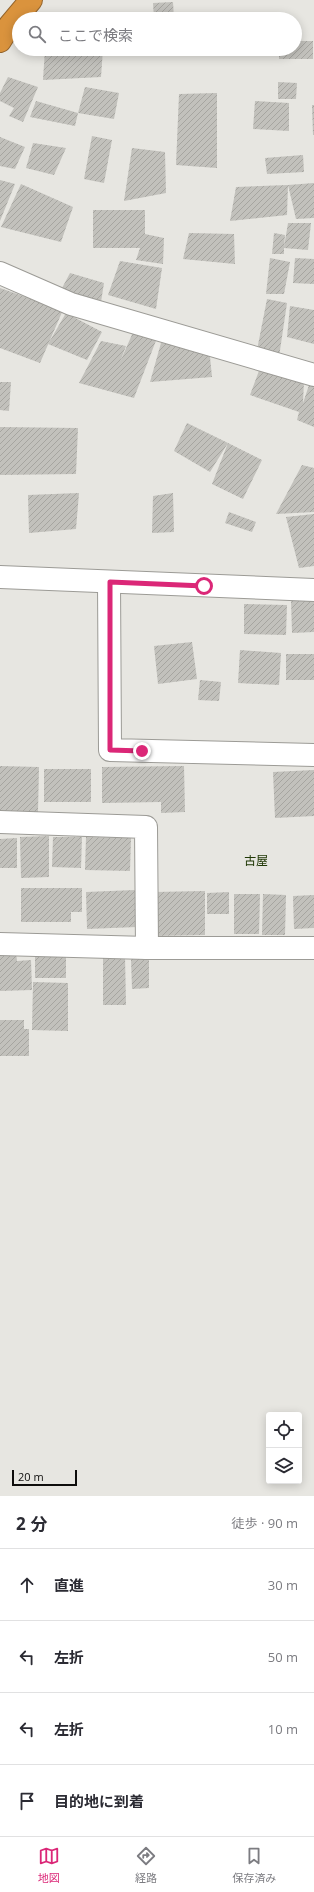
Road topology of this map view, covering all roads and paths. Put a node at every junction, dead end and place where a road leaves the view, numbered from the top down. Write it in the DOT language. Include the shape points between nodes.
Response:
graph roads {
  1 [pos="31,0"];
  2 [pos="22,12"];
  3 [pos="12,25"];
  4 [pos="0,41"];
  5 [pos="0,273"];
  6 [pos="314,375"];
  7 [pos="0,577"];
  8 [pos="110,582"];
  9 [pos="314,590"];
  10 [pos="314,755"];
  11 [pos="0,822"];
  12 [pos="0,944"];
  13 [pos="147,948"];
  14 [pos="314,948"];
  1 -- 2 [label="highway"];
  3 -- 4 [label="highway"];
  5 -- 6 [label="street" via="71,304"];
  7 -- 8 [label="street"];
  8 -- 9 [label="street"];
  8 -- 10 [label="street" via="110,750"];
  11 -- 13 [label="street" via="146,827"];
  12 -- 13 [label="street"];
  13 -- 14 [label="street"];
}
